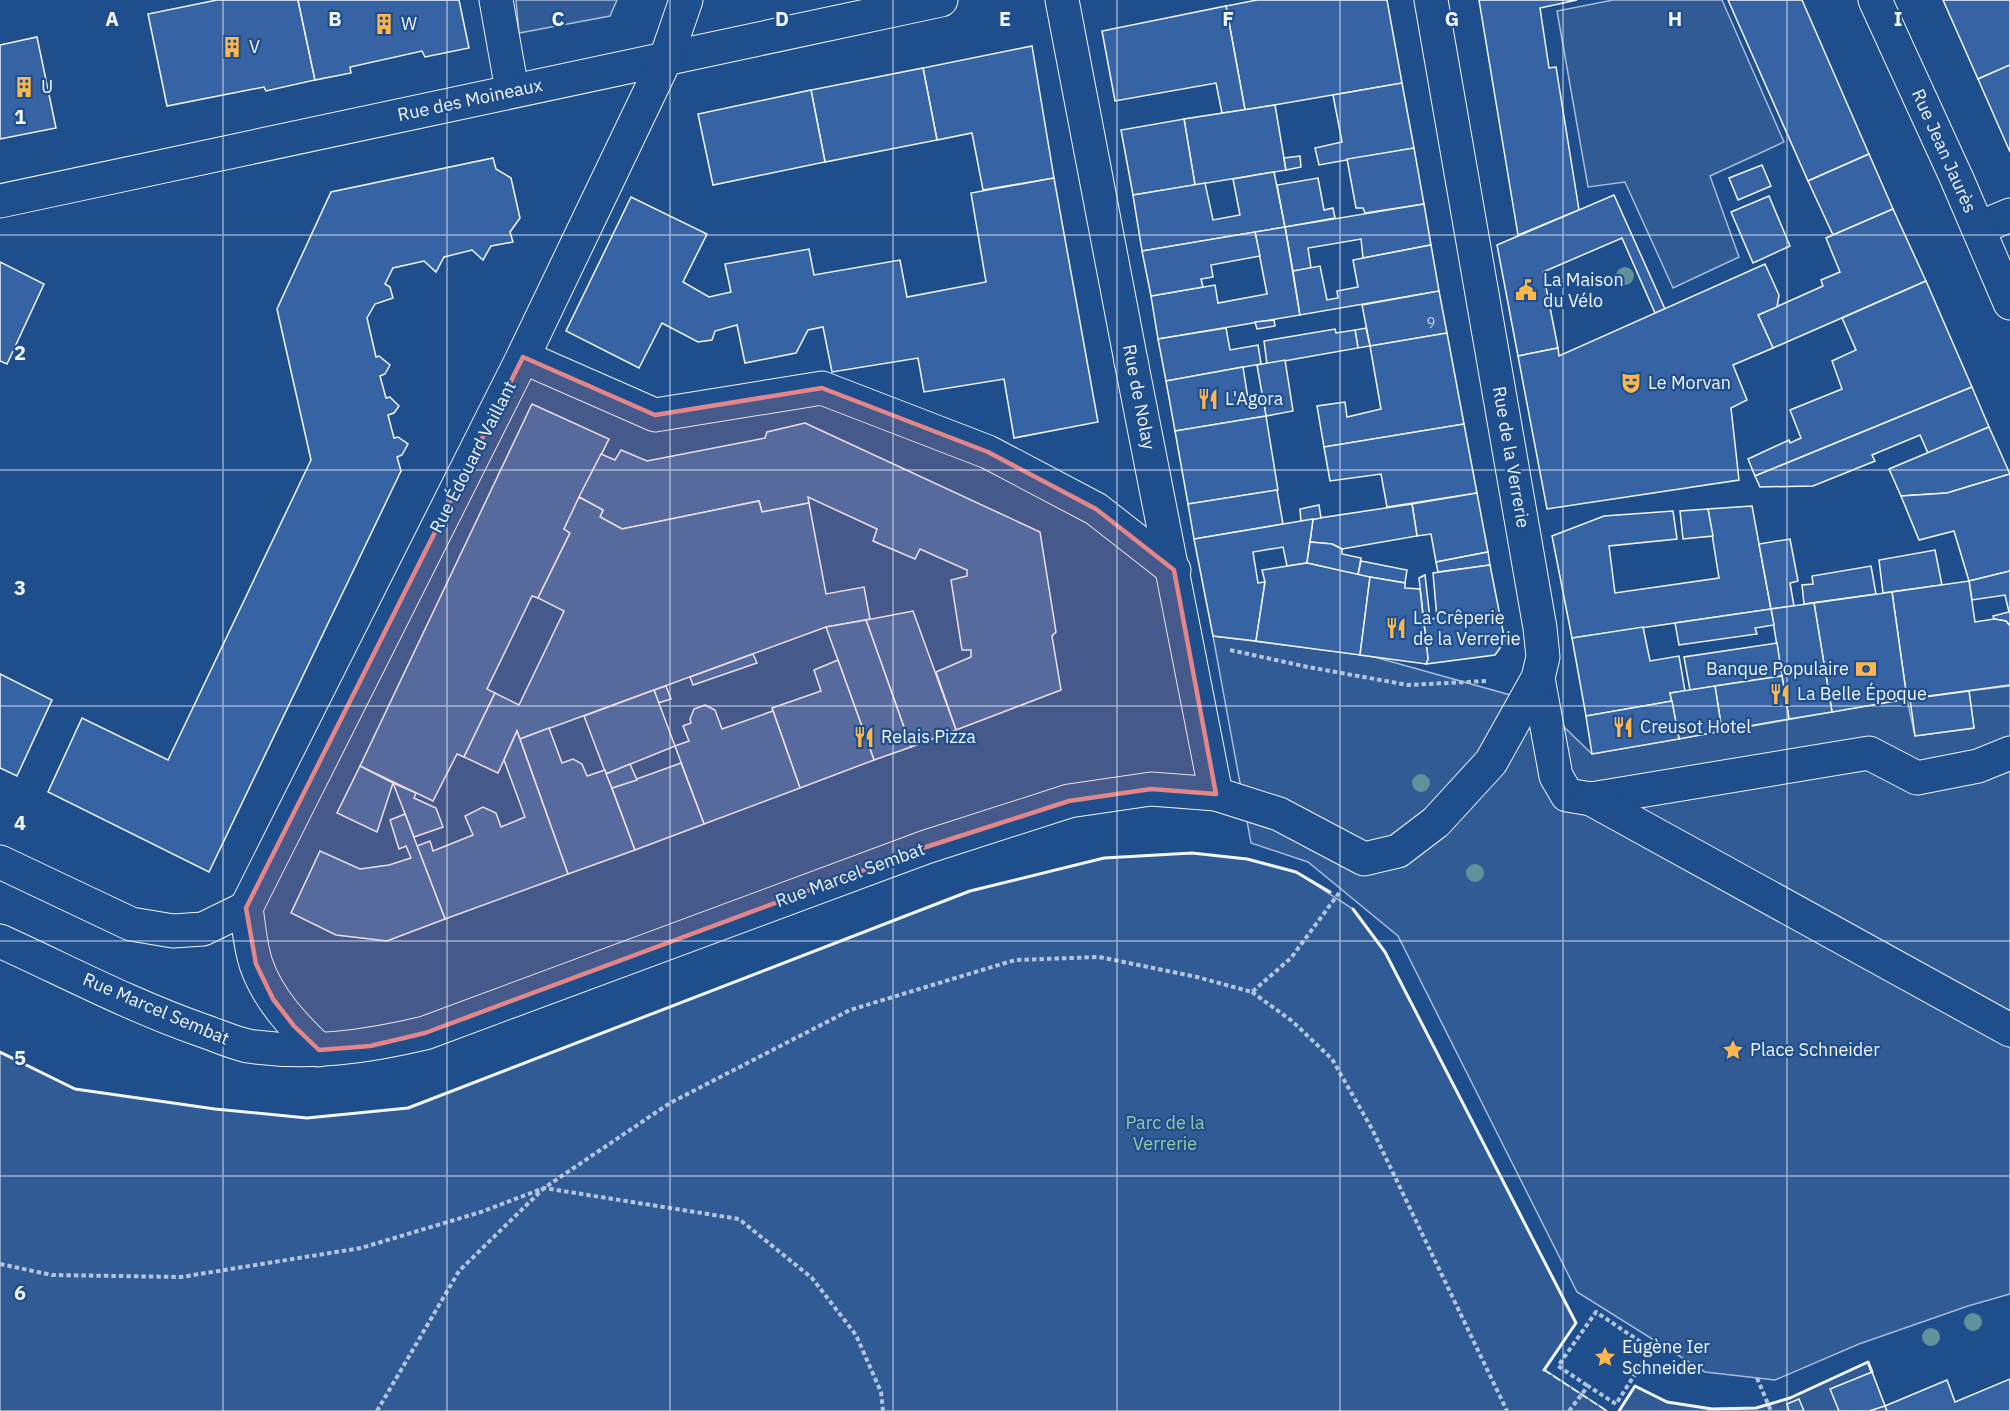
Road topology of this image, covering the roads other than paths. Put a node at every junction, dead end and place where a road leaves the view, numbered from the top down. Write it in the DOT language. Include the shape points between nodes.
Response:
graph roads {
  1 [pos="496,0"];
  2 [pos="686,0"];
  3 [pos="941,0"];
  4 [pos="1062,0"];
  5 [pos="1431,0"];
  6 [pos="1875,0"];
  7 [pos="666,58"];
  8 [pos="512,90"];
  9 [pos="0,201"];
  10 [pos="2010,215"];
  11 [pos="1979,228"];
  12 [pos="2010,303"];
  13 [pos="524,357"];
  14 [pos="1173,570"];
  15 [pos="1538,678"];
  16 [pos="2010,753"];
  17 [pos="1216,794"];
  18 [pos="1591,799"];
  19 [pos="1384,855"];
  20 [pos="0,862"];
  21 [pos="246,909"];
  22 [pos="0,941"];
  23 [pos="2010,1030"];
  24 [pos="319,1050"];
  1 -- 8 [label="street"];
  2 -- 7 [label="street, Rue Édouard Vaillant"];
  3 -- 7 [label="street, Rue des Moineaux"];
  4 -- 14 [label="street, Rue de Nolay"];
  5 -- 15 [label="street, Rue de la Verrerie" via="1540,628 1543,657"];
  6 -- 11 [label="street, Rue Jean Jaurès"];
  7 -- 8 [label="street, Rue des Moineaux"];
  7 -- 13 [label="street, Rue Édouard Vaillant"];
  8 -- 9 [label="street, Rue des Moineaux"];
  10 -- 11 [label="street"];
  11 -- 12 [label="street, Rue Jean Jaurès"];
  13 -- 14 [label="street" via="655,416 822,388 998,457 1096,509"];
  13 -- 21 [label="street, Rue Édouard Vaillant"];
  14 -- 17 [label="street, Rue de Nolay"];
  15 -- 18 [label="street" via="1556,776 1567,795"];
  15 -- 19 [label="street, Rue de la Verrerie" via="1491,762 1436,822 1398,851"];
  16 -- 18 [label="street" via="1978,766 1917,778 1869,753"];
  17 -- 19 [label="street, Rue Marcel Sembat" via="1279,814 1364,859"];
  17 -- 24 [label="street, Rue Marcel Sembat" via="1151,789 1069,801 926,847 425,1033 370,1046"];
  18 -- 23 [label="street"];
  20 -- 21 [label="street" via="131,924 173,931 203,929"];
  21 -- 24 [label="street" via="256,964 273,999"];
  22 -- 24 [label="street, Rue Marcel Sembat" via="175,1021 246,1046"];
}
